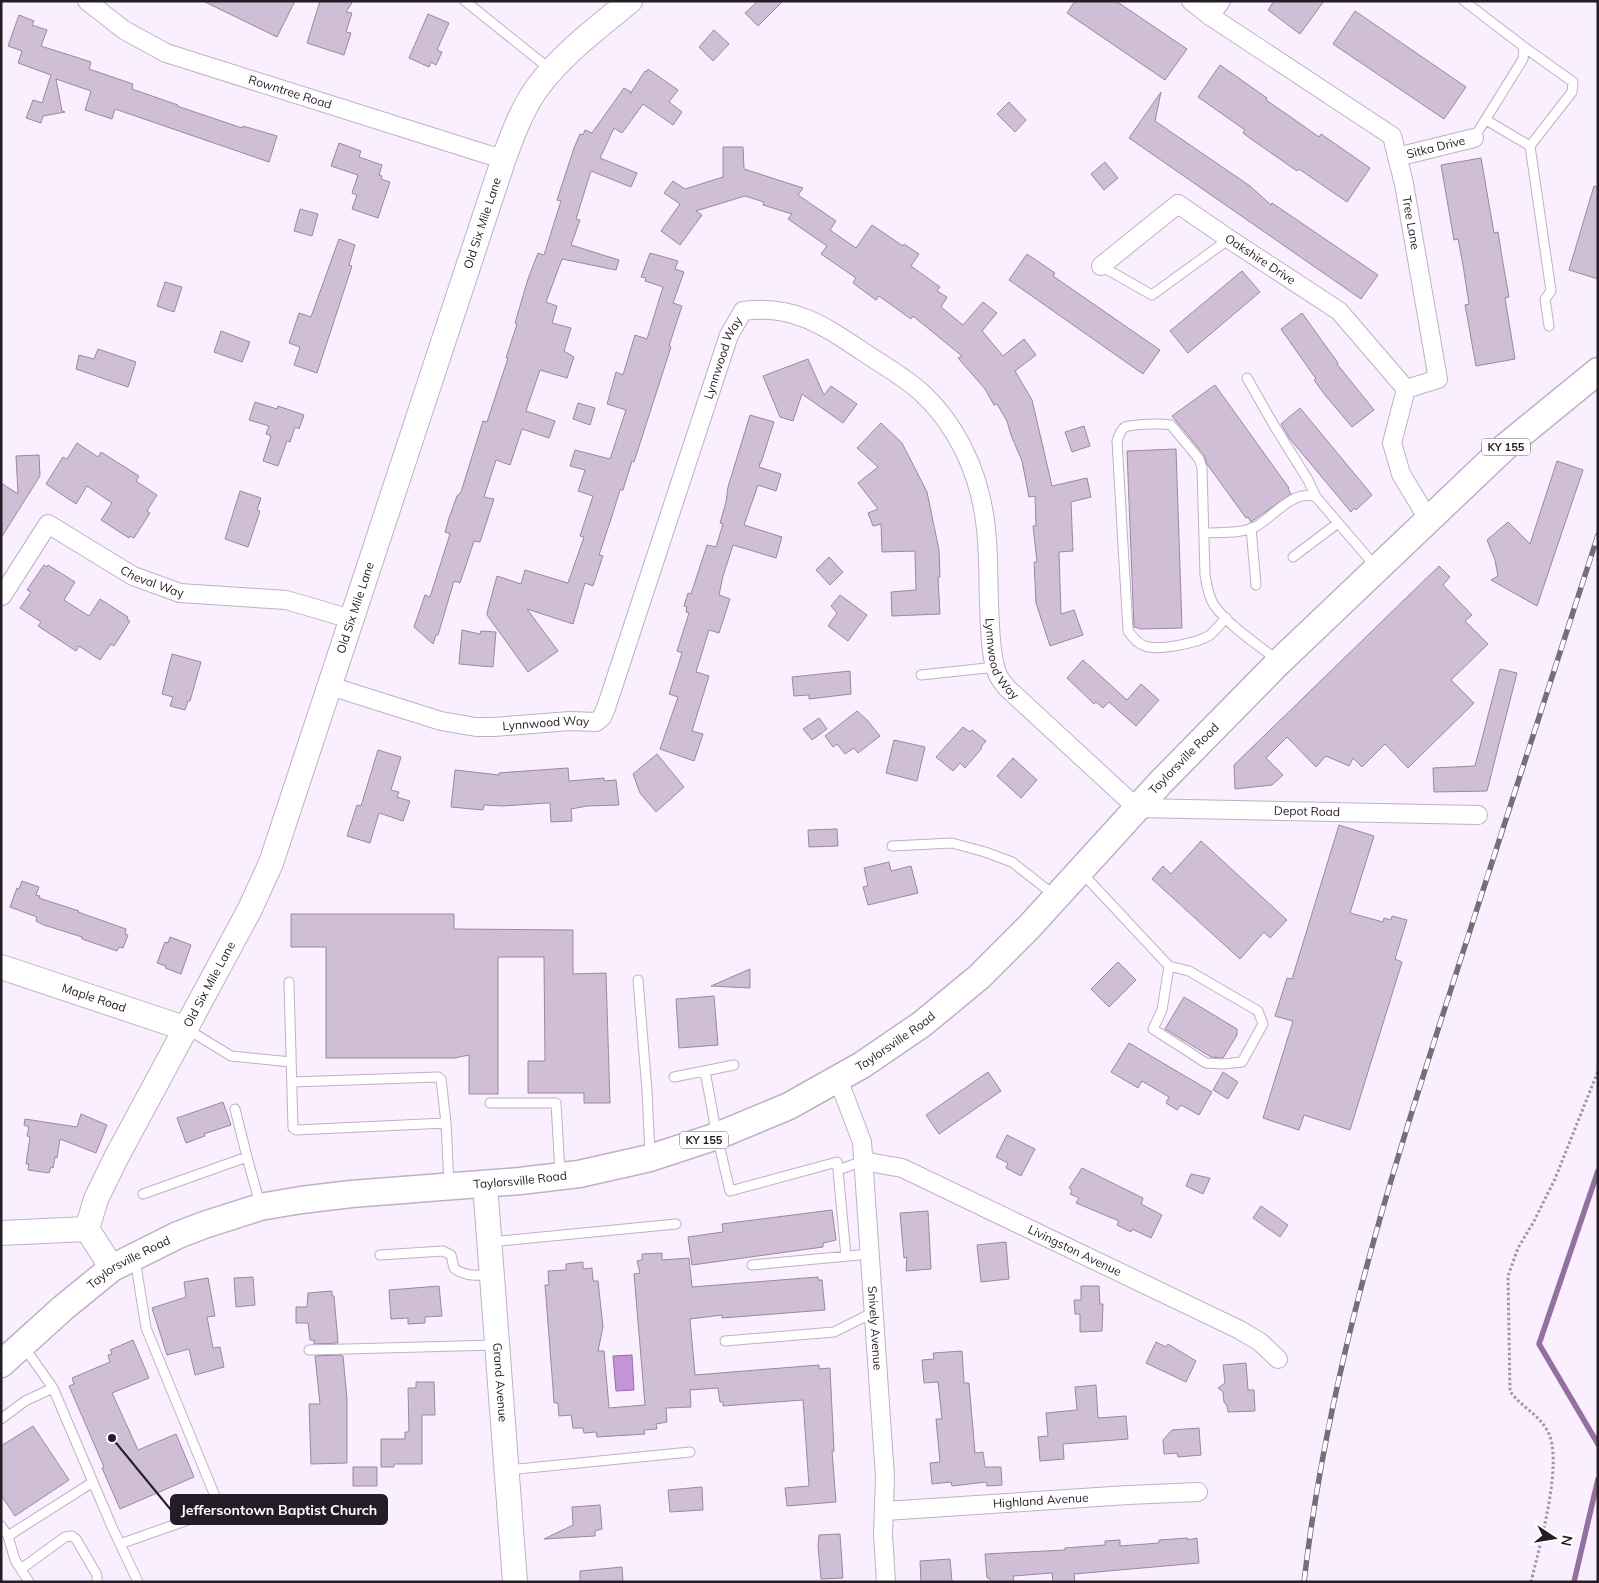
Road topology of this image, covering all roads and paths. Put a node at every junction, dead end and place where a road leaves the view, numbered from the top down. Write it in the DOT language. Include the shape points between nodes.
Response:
graph roads {
  1 [pos="86,1"];
  2 [pos="465,1"];
  3 [pos="630,1"];
  4 [pos="1191,1"];
  5 [pos="1221,1"];
  6 [pos="1464,1"];
  7 [pos="1210,16"];
  8 [pos="1524,47"];
  9 [pos="551,70"];
  10 [pos="1486,120"];
  11 [pos="1474,138"];
  12 [pos="1530,146"];
  13 [pos="1398,157"];
  14 [pos="504,158"];
  15 [pos="1229,239"];
  16 [pos="1101,266"];
  17 [pos="1549,326"];
  18 [pos="1598,371"];
  19 [pos="1247,378"];
  20 [pos="1406,389"];
  21 [pos="1316,498"];
  22 [pos="1428,519"];
  23 [pos="1338,523"];
  24 [pos="1251,528"];
  25 [pos="1204,533"];
  26 [pos="1293,557"];
  27 [pos="1377,568"];
  28 [pos="1256,586"];
  29 [pos="2,596"];
  30 [pos="1226,618"];
  31 [pos="351,619"];
  32 [pos="1280,662"];
  33 [pos="996,667"];
  34 [pos="921,675"];
  35 [pos="330,686"];
  36 [pos="1137,808"];
  37 [pos="1478,815"];
  38 [pos="892,846"];
  39 [pos="1080,871"];
  40 [pos="1056,897"];
  41 [pos="1169,966"];
  42 [pos="1,968"];
  43 [pos="638,980"];
  44 [pos="289,982"];
  45 [pos="187,1029"];
  46 [pos="291,1062"];
  47 [pos="734,1064"];
  48 [pos="705,1071"];
  49 [pos="1598,1071"];
  50 [pos="674,1077"];
  51 [pos="838,1079"];
  52 [pos="292,1082"];
  53 [pos="490,1103"];
  54 [pos="235,1109"];
  55 [pos="446,1122"];
  56 [pos="717,1136"];
  57 [pos="247,1158"];
  58 [pos="650,1158"];
  59 [pos="863,1161"];
  60 [pos="838,1170"];
  61 [pos="560,1176"];
  62 [pos="485,1184"];
  63 [pos="449,1187"];
  64 [pos="143,1194"];
  65 [pos="260,1207"];
  66 [pos="676,1224"];
  67 [pos="87,1229"];
  68 [pos="1,1233"];
  69 [pos="490,1242"];
  70 [pos="870,1254"];
  71 [pos="135,1256"];
  72 [pos="380,1256"];
  73 [pos="846,1256"];
  74 [pos="752,1265"];
  75 [pos="112,1268"];
  76 [pos="493,1275"];
  77 [pos="874,1312"];
  78 [pos="724,1341"];
  79 [pos="22,1345"];
  80 [pos="498,1345"];
  81 [pos="309,1350"];
  82 [pos="1278,1358"];
  83 [pos="1,1364"];
  84 [pos="53,1388"];
  85 [pos="1,1420"];
  86 [pos="690,1452"];
  87 [pos="507,1470"];
  88 [pos="93,1482"];
  89 [pos="1198,1492"];
  90 [pos="885,1511"];
  91 [pos="1,1526"];
  92 [pos="8,1536"];
  93 [pos="120,1544"];
  94 [pos="21,1568"];
  95 [pos="29,1582"];
  96 [pos="97,1582"];
  97 [pos="138,1582"];
  98 [pos="515,1582"];
  99 [pos="886,1582"];
  100 [pos="1531,1582"];
  1 -- 14 [label="street, Rowntree Road" via="124,30 166,53"];
  2 -- 9 [label="lane"];
  3 -- 9 [label="street, Old Six Mile Lane"];
  4 -- 7 [label="street, Tree Lane"];
  5 -- 7 [label="street"];
  6 -- 8 [label="lane"];
  7 -- 13 [label="street, Tree Lane" via="1392,136"];
  8 -- 10 [label="lane" via="1523,60"];
  8 -- 12 [label="lane" via="1573,82 1572,92"];
  9 -- 14 [label="street, Old Six Mile Lane" via="524,108"];
  10 -- 11 [label="lane"];
  10 -- 12 [label="lane"];
  11 -- 13 [label="street, Sitka Drive"];
  12 -- 17 [label="lane" via="1551,291 1545,299"];
  13 -- 20 [label="street, Tree Lane" via="1438,379"];
  14 -- 31 [label="street, Old Six Mile Lane"];
  15 -- 16 [label="lane" via="1152,295"];
  15 -- 16 [label="street, Oakshire Drive" via="1178,204"];
  15 -- 20 [label="street, Oakshire Drive" via="1340,311"];
  18 -- 22 [label="main road, Taylorsville Road / KY 155" via="1505,447"];
  19 -- 21 [label="lane"];
  20 -- 22 [label="street" via="1392,443 1400,474"];
  21 -- 23 [label="lane"];
  21 -- 24 [label="lane" via="1298,496"];
  22 -- 27 [label="main road, Taylorsville Road / KY 155"];
  23 -- 26 [label="lane"];
  23 -- 27 [label="lane"];
  24 -- 25 [label="lane" via="1239,532"];
  24 -- 28 [label="lane"];
  25 -- 30 [label="lane" via="1207,589 1213,604"];
  25 -- 30 [label="lane" via="1199,459 1171,425 1126,427 1117,441 1128,631 1145,646 1158,648 1196,641 1209,635"];
  27 -- 32 [label="main road, Taylorsville Road / KY 155"];
  29 -- 31 [label="street, Cheval Way" via="48,524 133,576 180,593 286,600"];
  30 -- 32 [label="lane"];
  31 -- 35 [label="street, Old Six Mile Lane"];
  32 -- 36 [label="main road, Taylorsville Road / KY 155"];
  33 -- 34 [label="lane"];
  33 -- 35 [label="street, Lynnwood Way" via="991,643 982,506 966,454 949,424 919,390 823,325 795,314 758,309 743,312 729,335 602,717 596,722 476,727 441,721"];
  33 -- 36 [label="street, Lynnwood Way" via="1007,688"];
  35 -- 45 [label="street, Old Six Mile Lane" via="271,863"];
  36 -- 37 [label="street, Depot Road"];
  36 -- 39 [label="main road, Taylorsville Road / KY 155"];
  38 -- 40 [label="lane" via="952,843 985,852 1012,862"];
  39 -- 40 [label="main road, Taylorsville Road / KY 155"];
  39 -- 41 [label="lane"];
  40 -- 51 [label="main road, Taylorsville Road / KY 155" via="979,977 922,1024"];
  41 -- 41 [label="lane" via="1189,971 1258,1011 1263,1024 1242,1062 1206,1063 1153,1029 1162,1010"];
  42 -- 45 [label="street, Maple Road"];
  43 -- 58 [label="lane"];
  44 -- 46 [label="lane"];
  45 -- 46 [label="lane" via="231,1056"];
  45 -- 67 [label="street, Old Six Mile Lane" via="116,1158 96,1199"];
  46 -- 52 [label="lane"];
  47 -- 48 [label="lane"];
  48 -- 50 [label="lane"];
  48 -- 56 [label="lane"];
  49 -- 100 [label="path" via="1555,1179 1518,1248 1508,1276 1510,1390 1548,1431 1552,1447 1550,1496"];
  51 -- 56 [label="main road, Taylorsville Road / KY 155" via="789,1106"];
  51 -- 59 [label="street, Snively Avenue" via="862,1142"];
  52 -- 55 [label="lane" via="438,1077 441,1079"];
  52 -- 55 [label="lane" via="293,1126 296,1130"];
  53 -- 61 [label="lane" via="556,1103"];
  54 -- 57 [label="lane"];
  55 -- 63 [label="lane"];
  56 -- 58 [label="main road, Taylorsville Road / KY 155"];
  56 -- 60 [label="lane" via="730,1191 837,1162"];
  57 -- 64 [label="lane"];
  57 -- 65 [label="lane"];
  58 -- 61 [label="main road, Taylorsville Road / KY 155"];
  59 -- 60 [label="lane"];
  59 -- 70 [label="street, Snively Avenue"];
  59 -- 82 [label="street, Livingston Avenue" via="902,1168 1240,1330"];
  60 -- 73 [label="lane"];
  61 -- 62 [label="main road, Taylorsville Road / KY 155"];
  62 -- 63 [label="main road, Taylorsville Road / KY 155"];
  62 -- 69 [label="street, Grand Avenue"];
  63 -- 65 [label="main road, Taylorsville Road / KY 155" via="351,1194"];
  65 -- 71 [label="main road, Taylorsville Road / KY 155" via="178,1235"];
  66 -- 69 [label="lane"];
  67 -- 68 [label="street"];
  67 -- 75 [label="street"];
  69 -- 76 [label="street, Grand Avenue"];
  70 -- 73 [label="lane"];
  70 -- 77 [label="street, Snively Avenue"];
  71 -- 75 [label="main road, Taylorsville Road / KY 155"];
  71 -- 93 [label="lane" via="146,1328 215,1496 205,1514"];
  72 -- 76 [label="lane" via="443,1251 451,1255 454,1268 461,1274"];
  73 -- 74 [label="lane"];
  75 -- 79 [label="main road, Taylorsville Road / KY 155"];
  76 -- 80 [label="street, Grand Avenue"];
  77 -- 78 [label="lane" via="834,1332"];
  77 -- 90 [label="street, Snively Avenue"];
  79 -- 83 [label="main road, Taylorsville Road / KY 155"];
  79 -- 84 [label="lane"];
  80 -- 81 [label="lane"];
  80 -- 87 [label="street, Grand Avenue"];
  84 -- 85 [label="lane" via="25,1401"];
  84 -- 88 [label="lane"];
  86 -- 87 [label="lane"];
  87 -- 98 [label="street, Grand Avenue"];
  88 -- 92 [label="lane"];
  88 -- 93 [label="lane"];
  89 -- 90 [label="street, Highland Avenue"];
  90 -- 99 [label="street, Snively Avenue"];
  91 -- 92 [label="lane"];
  92 -- 94 [label="lane" via="15,1560"];
  93 -- 97 [label="lane"];
  94 -- 95 [label="lane"];
  94 -- 96 [label="lane" via="64,1537 72,1536 76,1538"];
}
